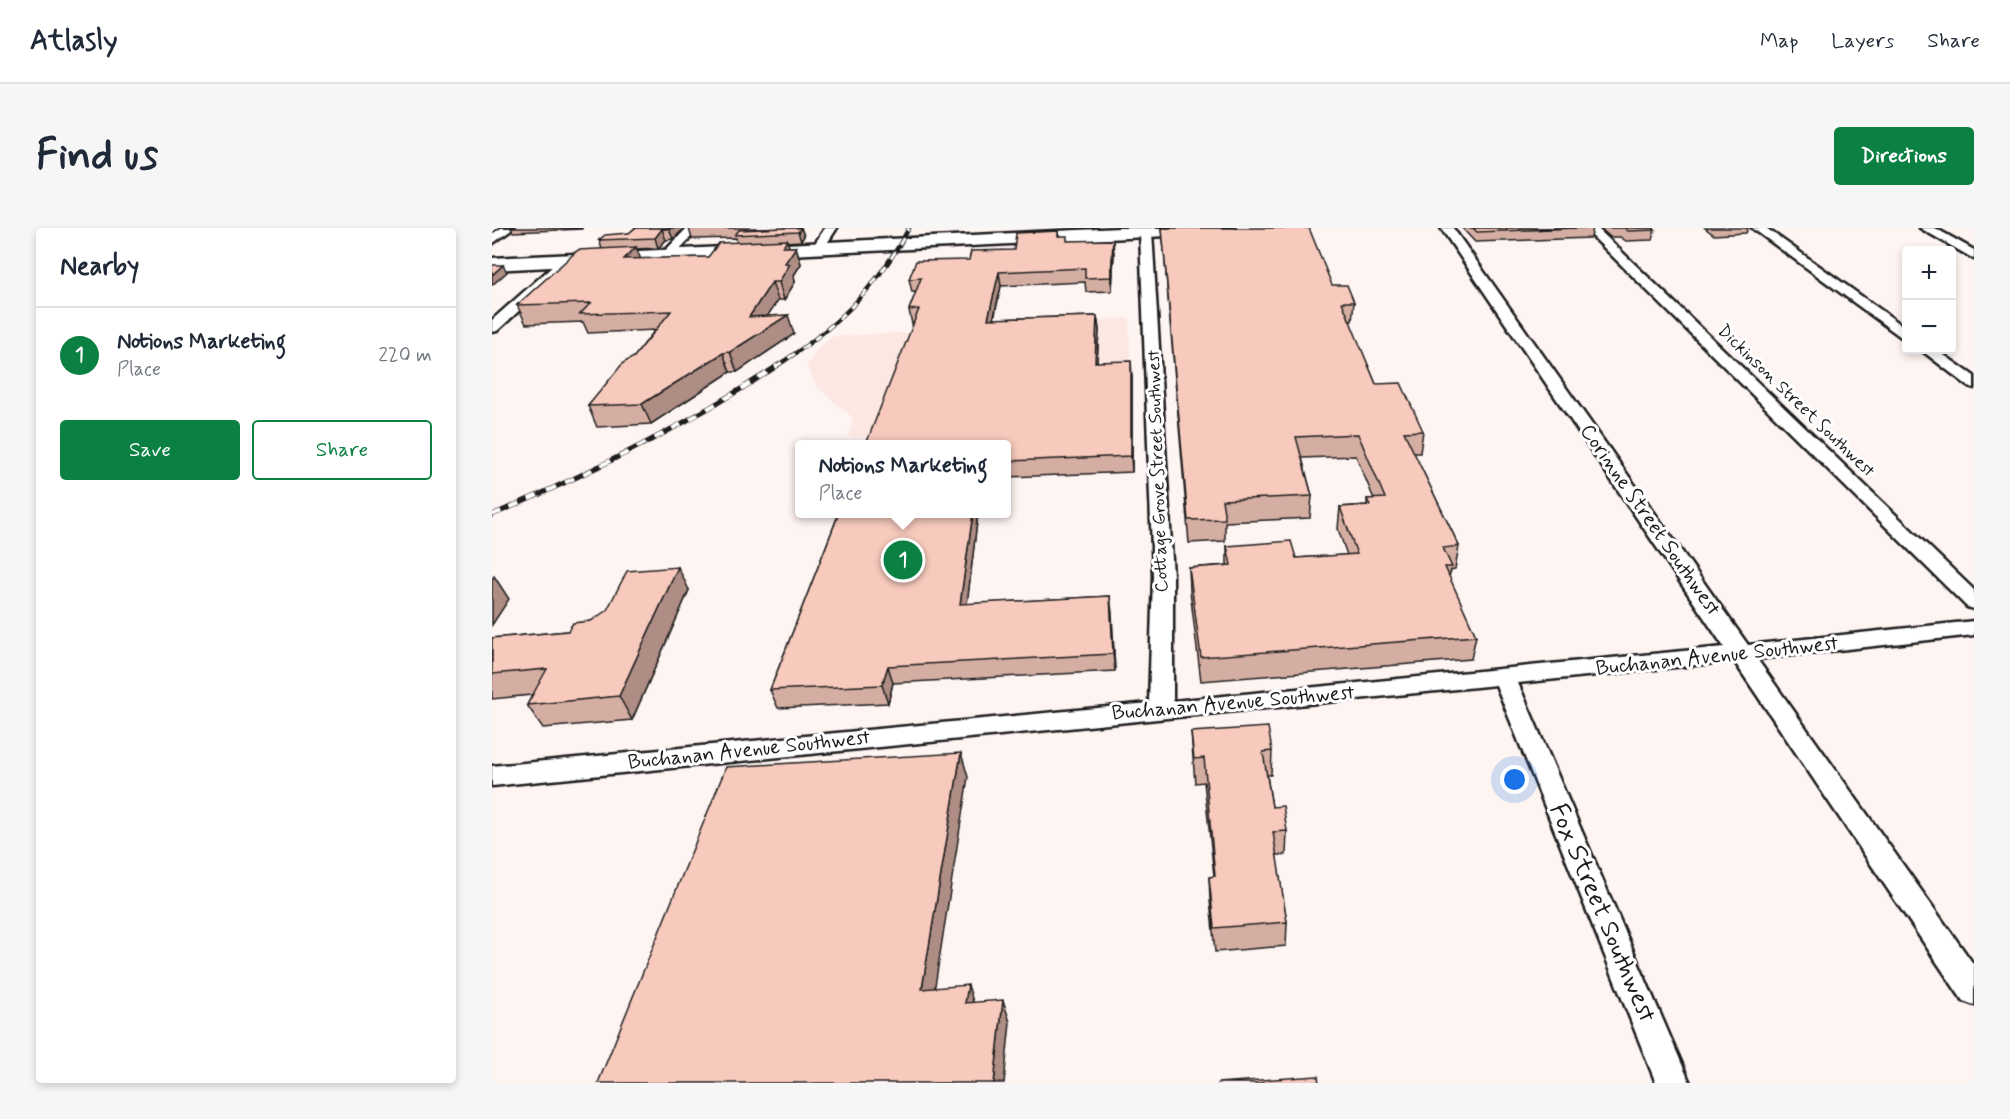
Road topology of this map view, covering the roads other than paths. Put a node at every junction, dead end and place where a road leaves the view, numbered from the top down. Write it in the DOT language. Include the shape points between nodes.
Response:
graph roads {
  1 [pos="508,228"];
  2 [pos="693,228"];
  3 [pos="831,228"];
  4 [pos="1226,228"];
  5 [pos="1447,228"];
  6 [pos="1590,228"];
  7 [pos="1758,228"];
  8 [pos="1926,228"];
  9 [pos="1101,231"];
  10 [pos="1146,232"];
  11 [pos="492,240"];
  12 [pos="818,248"];
  13 [pos="1974,255"];
  14 [pos="667,256"];
  15 [pos="566,261"];
  16 [pos="492,264"];
  17 [pos="492,328"];
  18 [pos="1902,331"];
  19 [pos="1934,354"];
  20 [pos="1974,383"];
  21 [pos="1974,602"];
  22 [pos="1974,628"];
  23 [pos="1741,654"];
  24 [pos="1504,677"];
  25 [pos="1161,710"];
  26 [pos="492,776"];
  27 [pos="1974,991"];
  28 [pos="1673,1083"];
  1 -- 11 [label="street"];
  2 -- 14 [label="street"];
  3 -- 12 [label="street"];
  4 -- 10 [label="main road"];
  5 -- 23 [label="street, Corinne Street Southwest"];
  6 -- 21 [label="street, Dickinson Street Southwest"];
  7 -- 18 [label="street"];
  8 -- 13 [label="street"];
  9 -- 10 [label="main road"];
  9 -- 12 [label="main road"];
  10 -- 25 [label="street, Cottage Grove Street Southwest" via="1163,576"];
  12 -- 14 [label="main road"];
  14 -- 15 [label="main road"];
  15 -- 16 [label="main road"];
  15 -- 17 [label="street"];
  19 -- 20 [label="street"];
  22 -- 23 [label="street, Buchanan Avenue Southwest"];
  23 -- 24 [label="street, Buchanan Avenue Southwest"];
  23 -- 27 [label="street, Corinne Street Southwest"];
  24 -- 25 [label="street, Buchanan Avenue Southwest"];
  24 -- 28 [label="street, Fox Street Southwest"];
  25 -- 26 [label="street, Buchanan Avenue Southwest"];
}
